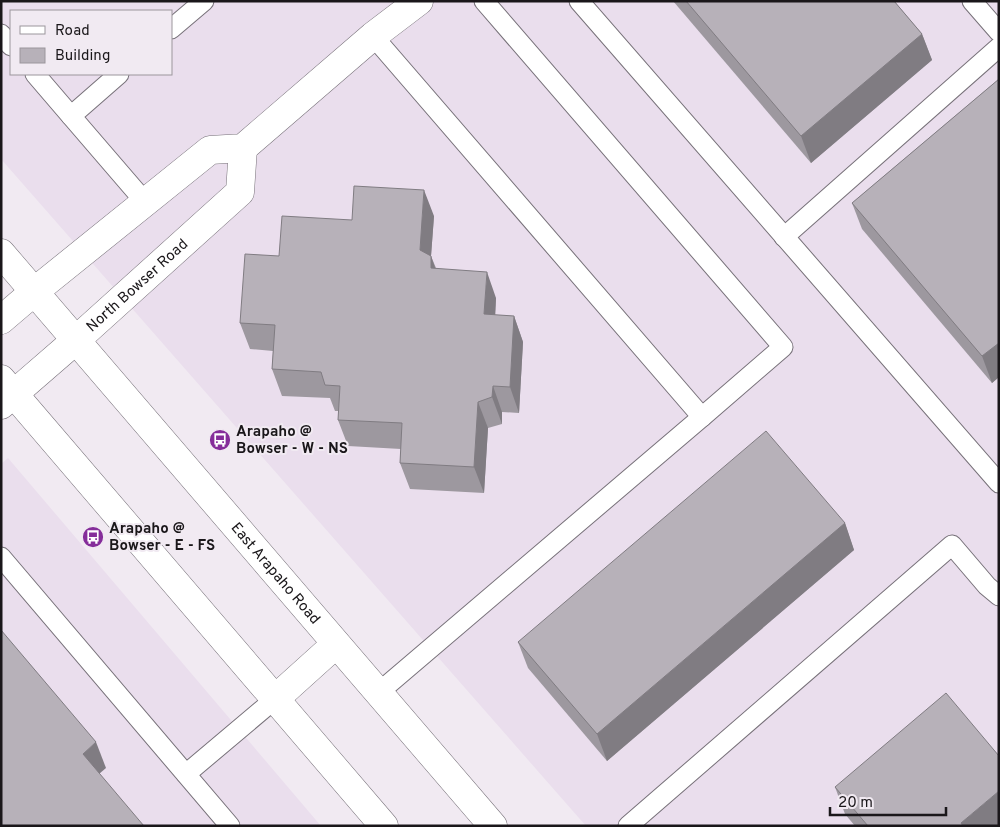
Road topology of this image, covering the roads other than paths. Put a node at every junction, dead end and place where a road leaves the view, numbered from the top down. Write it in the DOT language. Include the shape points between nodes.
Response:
graph roads {
  1 [pos="204,1"];
  2 [pos="419,1"];
  3 [pos="484,1"];
  4 [pos="579,1"];
  5 [pos="972,1"];
  6 [pos="172,28"];
  7 [pos="999,32"];
  8 [pos="1,34"];
  9 [pos="373,36"];
  10 [pos="10,45"];
  11 [pos="999,47"];
  12 [pos="36,75"];
  13 [pos="118,75"];
  14 [pos="71,116"];
  15 [pos="243,148"];
  16 [pos="145,202"];
  17 [pos="784,237"];
  18 [pos="1,253"];
  19 [pos="34,291"];
  20 [pos="1,320"];
  21 [pos="76,340"];
  22 [pos="6,393"];
  23 [pos="702,417"];
  24 [pos="999,483"];
  25 [pos="1,557"];
  26 [pos="999,596"];
  27 [pos="336,644"];
  28 [pos="378,692"];
  29 [pos="275,699"];
  30 [pos="186,774"];
  31 [pos="230,826"];
  32 [pos="384,826"];
  33 [pos="493,826"];
  34 [pos="628,826"];
  1 -- 6 [label="lane"];
  2 -- 9 [label="main road"];
  3 -- 23 [label="lane" via="783,346"];
  4 -- 17 [label="lane"];
  5 -- 7 [label="lane"];
  8 -- 10 [label="lane"];
  9 -- 15 [label="main road"];
  9 -- 23 [label="lane"];
  11 -- 17 [label="lane"];
  12 -- 14 [label="lane"];
  13 -- 14 [label="lane"];
  14 -- 16 [label="lane"];
  15 -- 16 [label="main road" via="210,150"];
  15 -- 21 [label="main road, North Bowser Road" via="240,192"];
  16 -- 19 [label="main road"];
  17 -- 24 [label="lane"];
  18 -- 19 [label="main road, East Arapaho Road"];
  19 -- 20 [label="main road"];
  19 -- 21 [label="main road, East Arapaho Road"];
  21 -- 22 [label="main road, North Bowser Road"];
  21 -- 27 [label="main road, East Arapaho Road"];
  22 -- 29 [label="main road"];
  23 -- 28 [label="lane"];
  25 -- 30 [label="lane"];
  26 -- 34 [label="lane" via="952,545"];
  27 -- 28 [label="main road, East Arapaho Road"];
  27 -- 29 [label="main road"];
  28 -- 33 [label="main road, East Arapaho Road"];
  29 -- 30 [label="lane"];
  29 -- 32 [label="main road"];
  30 -- 31 [label="lane"];
}
